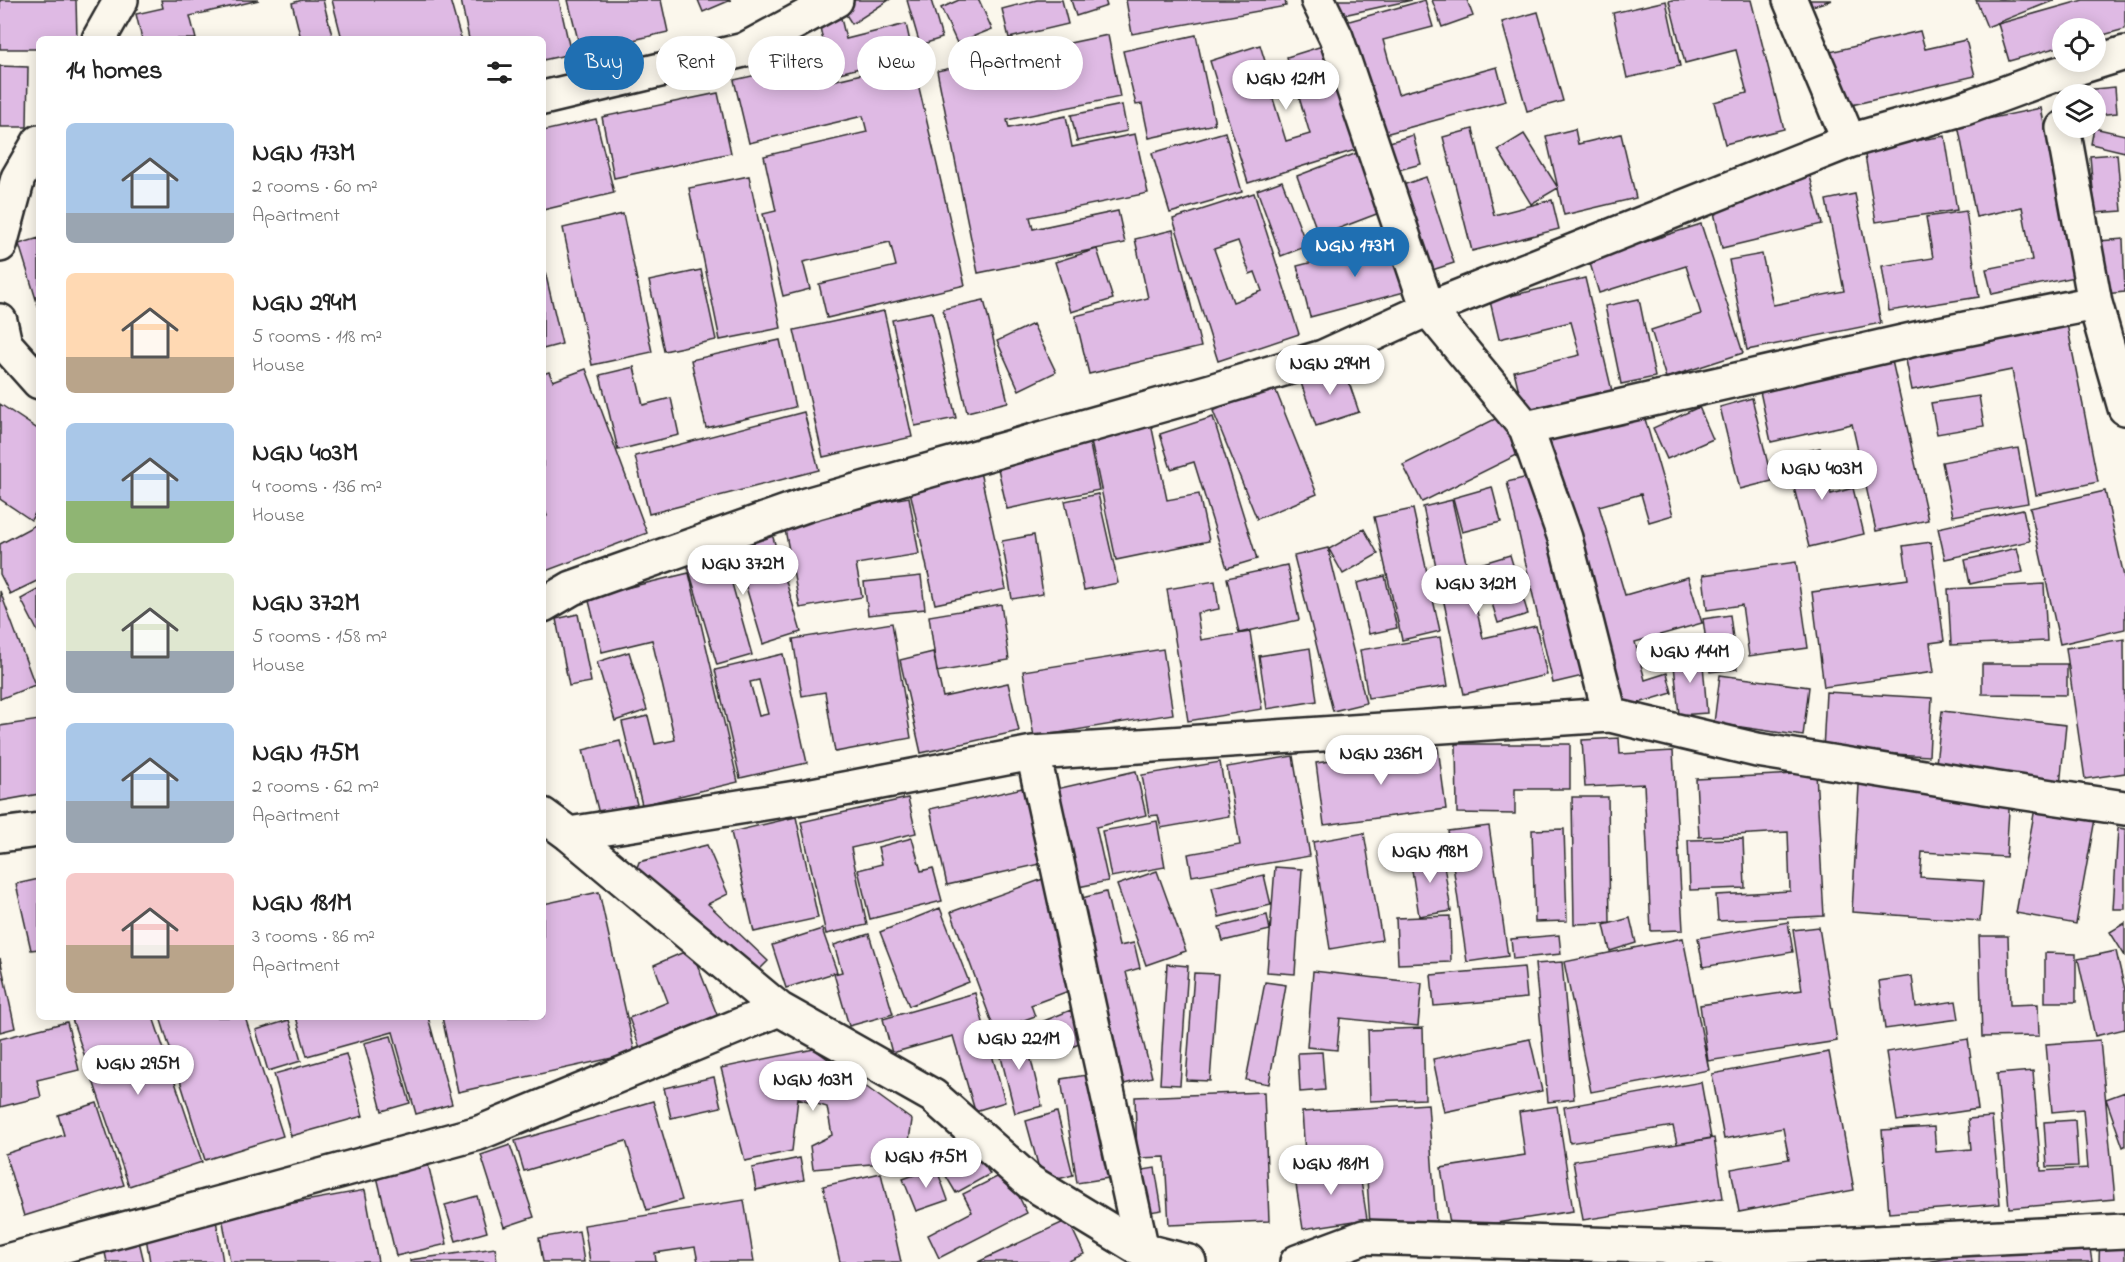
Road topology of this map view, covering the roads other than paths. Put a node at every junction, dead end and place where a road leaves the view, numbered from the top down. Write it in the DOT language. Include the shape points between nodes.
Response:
graph roads {
  1 [pos="121,0"];
  2 [pos="836,0"];
  3 [pos="1318,0"];
  4 [pos="1790,0"];
  5 [pos="101,36"];
  6 [pos="2125,53"];
  7 [pos="2054,75"];
  8 [pos="2056,84"];
  9 [pos="546,97"];
  10 [pos="2065,138"];
  11 [pos="1850,141"];
  12 [pos="36,147"];
  13 [pos="19,177"];
  14 [pos="0,245"];
  15 [pos="2095,303"];
  16 [pos="1428,309"];
  17 [pos="0,321"];
  18 [pos="36,379"];
  19 [pos="2125,408"];
  20 [pos="1526,428"];
  21 [pos="546,602"];
  22 [pos="1610,715"];
  23 [pos="1033,753"];
  24 [pos="2125,808"];
  25 [pos="546,817"];
  26 [pos="36,830"];
  27 [pos="0,834"];
  28 [pos="569,834"];
  29 [pos="779,1009"];
  30 [pos="2125,1231"];
  31 [pos="0,1249"];
  32 [pos="1142,1250"];
  33 [pos="3,1262"];
  34 [pos="1189,1262"];
  35 [pos="1297,1262"];
  1 -- 5 [label="street"];
  2 -- 9 [label="street" via="744,50"];
  3 -- 16 [label="street" via="1336,37"];
  4 -- 11 [label="street"];
  6 -- 7 [label="street"];
  7 -- 8 [label="street"];
  7 -- 11 [label="street" via="1965,108"];
  10 -- 15 [label="street"];
  11 -- 16 [label="street"];
  12 -- 13 [label="street"];
  13 -- 14 [label="street"];
  15 -- 19 [label="street"];
  15 -- 20 [label="street" via="1920,338"];
  16 -- 20 [label="street"];
  16 -- 21 [label="street" via="1323,357 807,505 572,588"];
  17 -- 18 [label="street" via="5,344"];
  20 -- 22 [label="street" via="1565,538"];
  22 -- 23 [label="street"];
  22 -- 24 [label="street" via="1756,750"];
  23 -- 28 [label="street"];
  23 -- 32 [label="street"];
  25 -- 28 [label="street"];
  26 -- 27 [label="street"];
  28 -- 29 [label="street"];
  29 -- 32 [label="street" via="933,1096 1030,1182"];
  29 -- 33 [label="street" via="479,1133"];
  30 -- 35 [label="street" via="1748,1249 1364,1238"];
  31 -- 33 [label="street"];
  32 -- 34 [label="street"];
}
